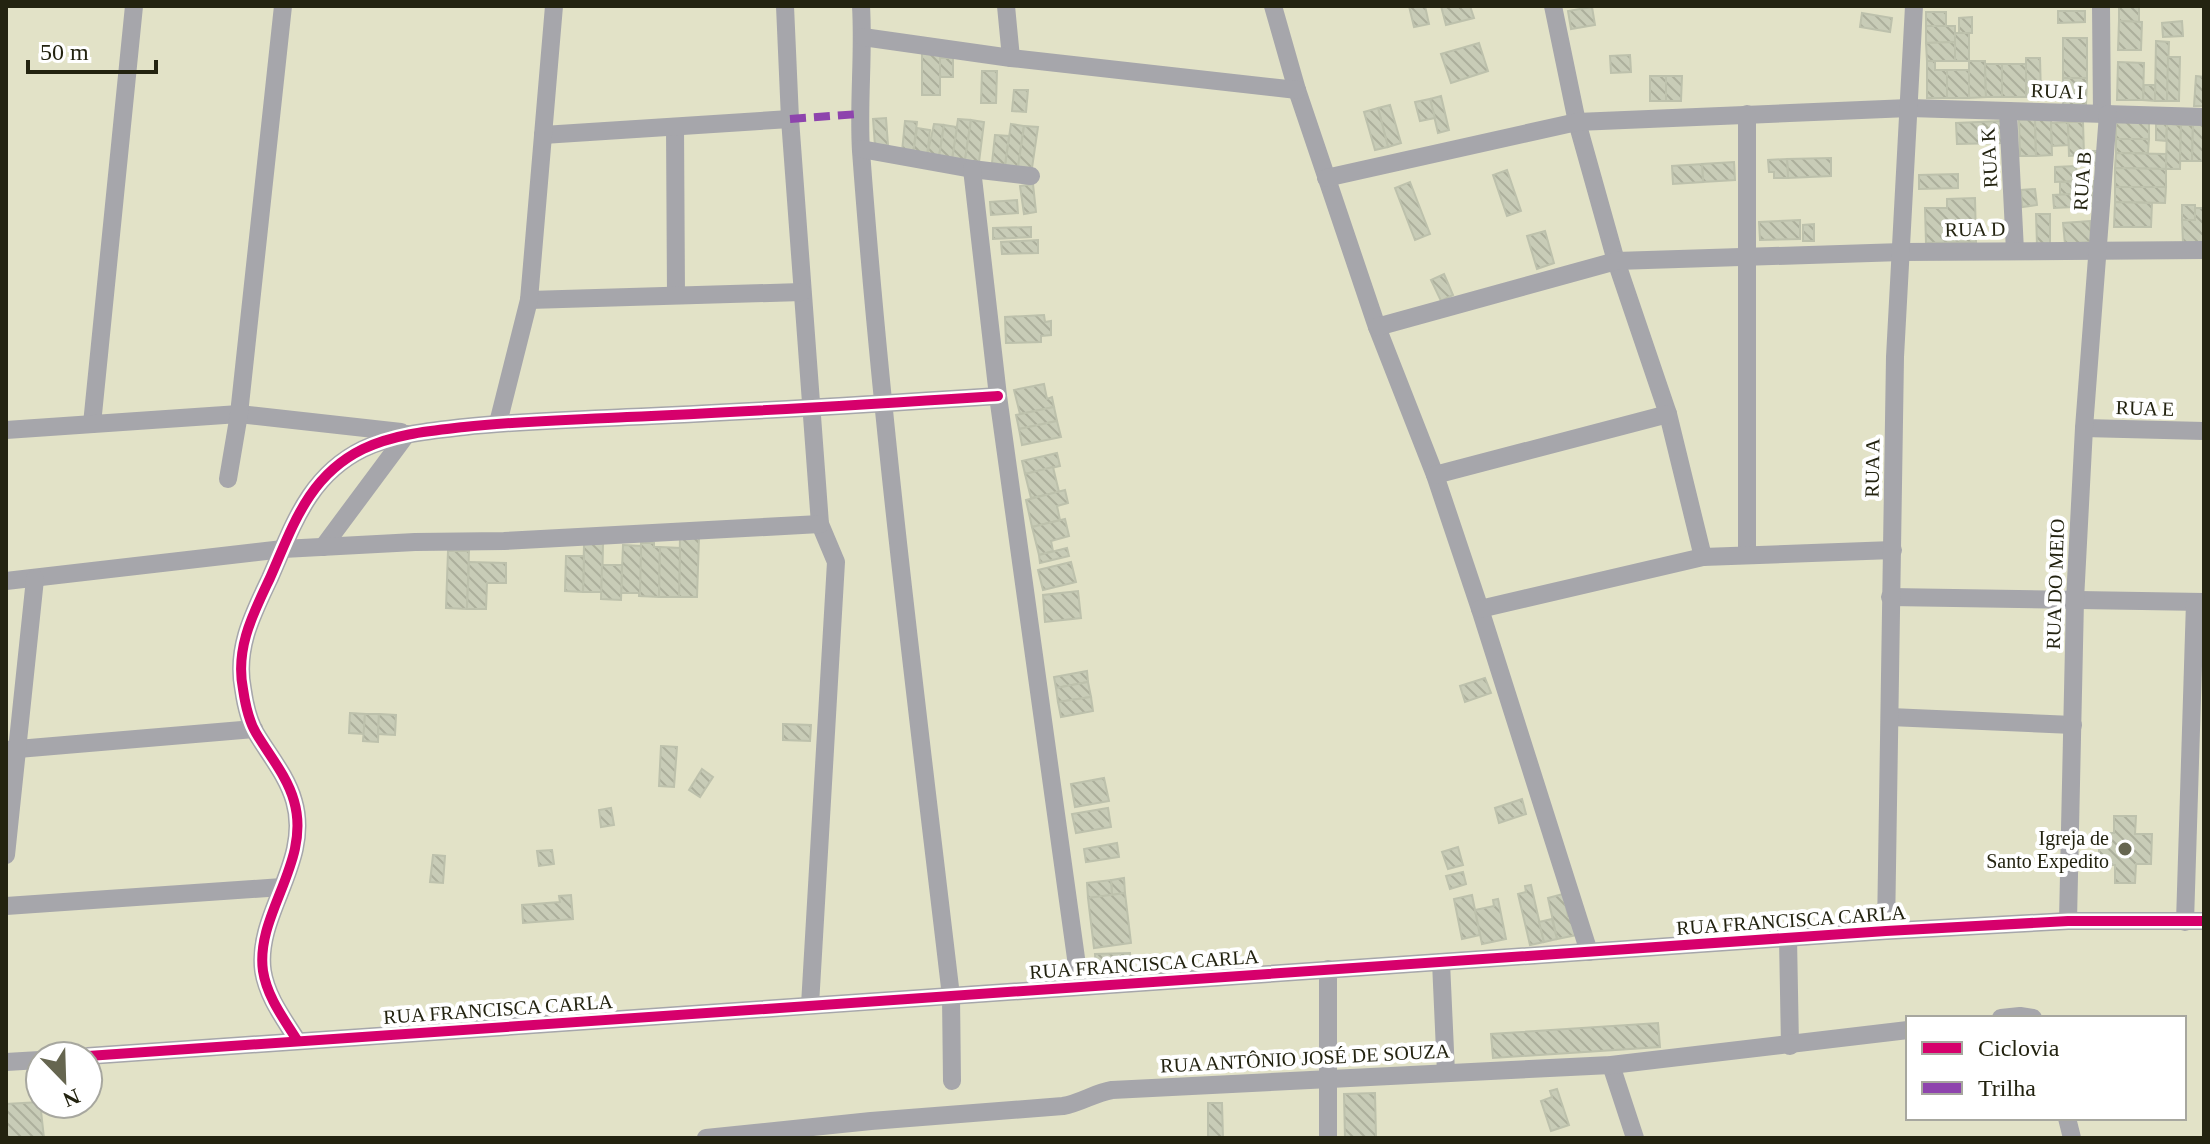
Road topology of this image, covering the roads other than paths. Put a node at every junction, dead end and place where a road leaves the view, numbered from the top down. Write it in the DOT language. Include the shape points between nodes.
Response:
graph roads {
  1 [pos="134,6"];
  2 [pos="283,6"];
  3 [pos="554,6"];
  4 [pos="785,6"];
  5 [pos="861,6"];
  6 [pos="1006,6"];
  7 [pos="1273,6"];
  8 [pos="1553,6"];
  9 [pos="1914,6"];
  10 [pos="2101,6"];
  11 [pos="863,37"];
  12 [pos="1011,58"];
  13 [pos="1297,90"];
  14 [pos="1909,108"];
  15 [pos="2008,111"];
  16 [pos="1747,114"];
  17 [pos="2105,114"];
  18 [pos="2204,117"];
  19 [pos="790,119"];
  20 [pos="1577,122"];
  21 [pos="675,127"];
  22 [pos="543,135"];
  23 [pos="861,149"];
  24 [pos="972,169"];
  25 [pos="1031,176"];
  26 [pos="1326,178"];
  27 [pos="2099,250"];
  28 [pos="2204,250"];
  29 [pos="2015,251"];
  30 [pos="1902,252"];
  31 [pos="1746,256"];
  32 [pos="1616,261"];
  33 [pos="802,292"];
  34 [pos="676,295"];
  35 [pos="529,300"];
  36 [pos="1377,327"];
  37 [pos="998,396"];
  38 [pos="882,404"];
  39 [pos="811,409"];
  40 [pos="239,414"];
  41 [pos="1668,414"];
  42 [pos="498,423"];
  43 [pos="92,424"];
  44 [pos="2084,428"];
  45 [pos="6,430"];
  46 [pos="2204,431"];
  47 [pos="408,433"];
  48 [pos="1435,475"];
  49 [pos="228,479"];
  50 [pos="820,524"];
  51 [pos="323,547"];
  52 [pos="283,549"];
  53 [pos="1893,550"];
  54 [pos="1747,555"];
  55 [pos="1703,557"];
  56 [pos="35,579"];
  57 [pos="6,581"];
  58 [pos="1890,597"];
  59 [pos="2075,600"];
  60 [pos="2199,602"];
  61 [pos="1480,609"];
  62 [pos="1890,717"];
  63 [pos="2073,725"];
  64 [pos="254,729"];
  65 [pos="2197,742"];
  66 [pos="11,750"];
  67 [pos="6,855"];
  68 [pos="282,887"];
  69 [pos="6,906"];
  70 [pos="2068,921"];
  71 [pos="2204,921"];
  72 [pos="2185,922"];
  73 [pos="1886,931"];
  74 [pos="1788,938"];
  75 [pos="1589,952"];
  76 [pos="1441,962"];
  77 [pos="1328,969"];
  78 [pos="1080,987"];
  79 [pos="951,996"];
  80 [pos="810,1005"];
  81 [pos="1906,1030"];
  82 [pos="297,1040"];
  83 [pos="1790,1046"];
  84 [pos="104,1055"];
  85 [pos="1611,1065"];
  86 [pos="1446,1073"];
  87 [pos="1328,1079"];
  88 [pos="952,1081"];
  89 [pos="784,1135"];
  90 [pos="706,1138"];
  91 [pos="1328,1138"];
  92 [pos="1635,1138"];
  1 -- 43 [label="street"];
  2 -- 40 [label="street"];
  3 -- 22 [label="street"];
  4 -- 19 [label="street"];
  5 -- 11 [label="street"];
  6 -- 12 [label="street"];
  7 -- 13 [label="street"];
  8 -- 20 [label="street"];
  9 -- 14 [label="street, RUA A"];
  10 -- 17 [label="street, RUA B"];
  11 -- 12 [label="street"];
  11 -- 23 [label="street"];
  12 -- 13 [label="street"];
  13 -- 26 [label="street"];
  14 -- 15 [label="street, RUA I"];
  14 -- 16 [label="street, RUA I"];
  14 -- 30 [label="street, RUA A"];
  15 -- 17 [label="street, RUA I"];
  15 -- 29 [label="street, RUA K"];
  16 -- 20 [label="street, RUA I"];
  16 -- 31 [label="street"];
  17 -- 18 [label="street, RUA I"];
  17 -- 27 [label="street, RUA B"];
  19 -- 21 [label="street"];
  19 -- 33 [label="street"];
  20 -- 26 [label="street, RUA I"];
  20 -- 32 [label="street"];
  21 -- 22 [label="street"];
  21 -- 34 [label="street"];
  22 -- 35 [label="street"];
  23 -- 24 [label="street"];
  23 -- 38 [label="street"];
  24 -- 25 [label="street"];
  24 -- 37 [label="street"];
  26 -- 36 [label="street"];
  27 -- 28 [label="street, RUA D"];
  27 -- 29 [label="street, RUA D"];
  27 -- 44 [label="street, RUA DO MEIO"];
  29 -- 30 [label="street, RUA D"];
  30 -- 31 [label="street, RUA D"];
  30 -- 53 [label="street, RUA A"];
  31 -- 32 [label="street, RUA D"];
  31 -- 54 [label="street"];
  32 -- 36 [label="street, RUA D"];
  32 -- 41 [label="street"];
  33 -- 34 [label="street"];
  33 -- 39 [label="street"];
  34 -- 35 [label="street"];
  35 -- 42 [label="street"];
  36 -- 48 [label="street"];
  37 -- 38 [label="street"];
  37 -- 78 [label="street"];
  38 -- 39 [label="street"];
  38 -- 79 [label="street"];
  39 -- 42 [label="street"];
  39 -- 50 [label="street"];
  40 -- 43 [label="street"];
  40 -- 47 [label="street"];
  40 -- 49 [label="street"];
  41 -- 48 [label="street"];
  41 -- 55 [label="street"];
  42 -- 47 [label="street"];
  43 -- 45 [label="street"];
  44 -- 46 [label="street, RUA E"];
  44 -- 59 [label="street, RUA DO MEIO"];
  47 -- 51 [label="street"];
  47 -- 52 [label="street" via="361,450 322,478 302,503"];
  48 -- 61 [label="street"];
  50 -- 51 [label="street"];
  50 -- 80 [label="street" via="836,562"];
  51 -- 52 [label="street"];
  52 -- 56 [label="street"];
  52 -- 64 [label="street" via="241,651 242,688"];
  53 -- 54 [label="street"];
  53 -- 58 [label="street, RUA A"];
  54 -- 55 [label="street"];
  55 -- 61 [label="street"];
  56 -- 57 [label="street"];
  56 -- 66 [label="street"];
  58 -- 59 [label="street"];
  58 -- 62 [label="street, RUA A"];
  59 -- 60 [label="street"];
  59 -- 63 [label="street, RUA DO MEIO"];
  60 -- 65 [label="street"];
  61 -- 75 [label="street"];
  62 -- 63 [label="street"];
  62 -- 73 [label="street, RUA A"];
  63 -- 70 [label="street, RUA DO MEIO"];
  64 -- 66 [label="street"];
  64 -- 68 [label="street" via="294,801 298,834"];
  65 -- 72 [label="street"];
  66 -- 67 [label="street"];
  68 -- 69 [label="street"];
  68 -- 82 [label="street" via="262,953 263,973"];
  70 -- 72 [label="street, RUA FRANCISCA CARLA"];
  70 -- 73 [label="street, RUA FRANCISCA CARLA"];
  71 -- 72 [label="street, RUA FRANCISCA CARLA"];
  73 -- 74 [label="street, RUA FRANCISCA CARLA"];
  74 -- 75 [label="street, RUA FRANCISCA CARLA"];
  74 -- 83 [label="street"];
  75 -- 76 [label="street, RUA FRANCISCA CARLA"];
  76 -- 77 [label="street, RUA FRANCISCA CARLA"];
  76 -- 86 [label="street"];
  77 -- 78 [label="street, RUA FRANCISCA CARLA"];
  77 -- 87 [label="street"];
  78 -- 79 [label="street, RUA FRANCISCA CARLA"];
  79 -- 80 [label="street, RUA FRANCISCA CARLA"];
  79 -- 88 [label="street"];
  80 -- 82 [label="street, RUA FRANCISCA CARLA"];
  81 -- 83 [label="street, RUA ANTÔNIO JOSÉ DE SOUZA"];
  82 -- 84 [label="street, RUA FRANCISCA CARLA"];
  83 -- 85 [label="street, RUA ANTÔNIO JOSÉ DE SOUZA"];
  85 -- 86 [label="street, RUA ANTÔNIO JOSÉ DE SOUZA"];
  85 -- 92 [label="street"];
  86 -- 87 [label="street, RUA ANTÔNIO JOSÉ DE SOUZA"];
  87 -- 89 [label="street, RUA ANTÔNIO JOSÉ DE SOUZA" via="1112,1090 1063,1106 871,1121"];
  87 -- 91 [label="street"];
  89 -- 90 [label="street, RUA ANTÔNIO JOSÉ DE SOUZA"];
}
